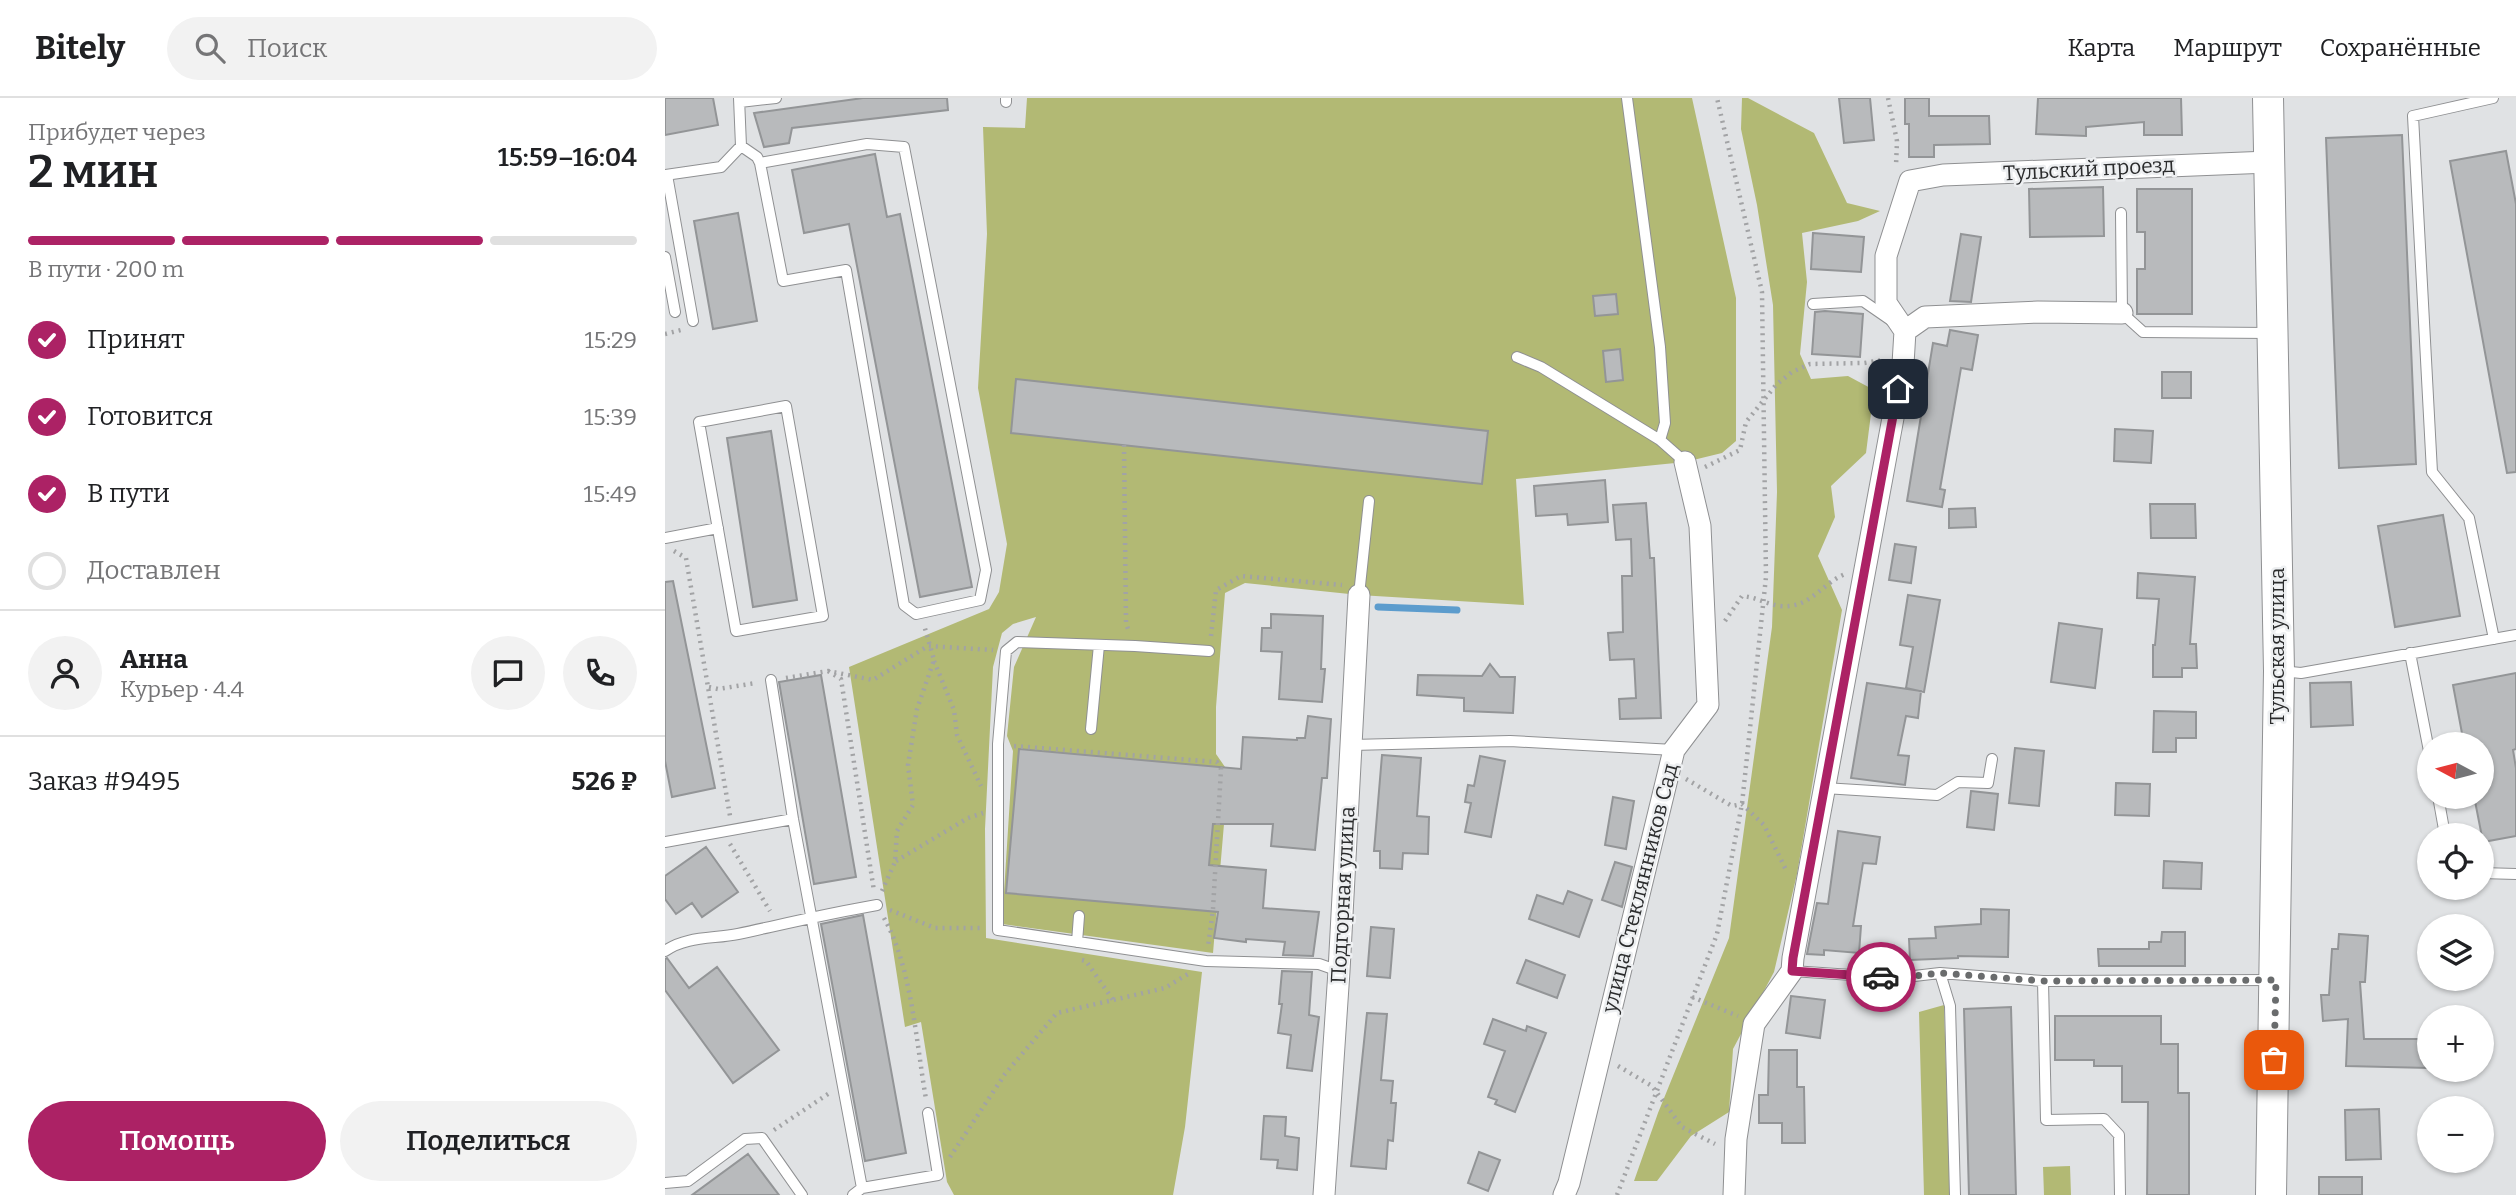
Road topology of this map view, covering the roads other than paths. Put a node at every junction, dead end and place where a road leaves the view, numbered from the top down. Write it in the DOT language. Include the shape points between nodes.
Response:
graph roads {
  1 [pos="776,98"];
  2 [pos="1627,98"];
  3 [pos="2268,98"];
  4 [pos="2493,98"];
  5 [pos="739,100"];
  6 [pos="2460,102"];
  7 [pos="741,146"];
  8 [pos="2269,162"];
  9 [pos="759,163"];
  10 [pos="666,175"];
  11 [pos="672,199"];
  12 [pos="665,211"];
  13 [pos="2121,214"];
  14 [pos="665,257"];
  15 [pos="1813,304"];
  16 [pos="675,313"];
  17 [pos="2122,313"];
  18 [pos="693,321"];
  19 [pos="1905,331"];
  20 [pos="2272,333"];
  21 [pos="1517,357"];
  22 [pos="1660,440"];
  23 [pos="1686,468"];
  24 [pos="1369,501"];
  25 [pos="718,528"];
  26 [pos="665,538"];
  27 [pos="1360,591"];
  28 [pos="2516,635"];
  29 [pos="2494,639"];
  30 [pos="1099,645"];
  31 [pos="1209,651"];
  32 [pos="2410,653"];
  33 [pos="2279,671"];
  34 [pos="771,680"];
  35 [pos="1091,729"];
  36 [pos="2425,732"];
  37 [pos="1352,745"];
  38 [pos="1674,750"];
  39 [pos="1992,759"];
  40 [pos="1824,788"];
  41 [pos="793,819"];
  42 [pos="665,842"];
  43 [pos="2494,873"];
  44 [pos="2516,874"];
  45 [pos="877,905"];
  46 [pos="813,916"];
  47 [pos="1079,916"];
  48 [pos="1076,942"];
  49 [pos="665,951"];
  50 [pos="1339,971"];
  51 [pos="1792,971"];
  52 [pos="1940,973"];
  53 [pos="2276,980"];
  54 [pos="2043,981"];
  55 [pos="928,1113"];
  56 [pos="665,1183"];
  57 [pos="857,1191"];
  58 [pos="802,1195"];
  59 [pos="1324,1195"];
  60 [pos="1564,1195"];
  61 [pos="1734,1195"];
  62 [pos="1955,1195"];
  63 [pos="2120,1195"];
  64 [pos="2271,1195"];
  1 -- 5 [label="lane"];
  2 -- 22 [label="lane" via="1660,347 1665,423"];
  3 -- 8 [label="main road, Тульская улица"];
  4 -- 6 [label="lane"];
  5 -- 7 [label="lane"];
  6 -- 29 [label="lane" via="2413,116 2431,458 2432,472 2469,518"];
  7 -- 9 [label="lane"];
  7 -- 10 [label="lane" via="721,167"];
  8 -- 19 [label="street, Тульский проезд" via="1943,175 1910,181 1886,256 1886,303"];
  8 -- 20 [label="main road, Тульская улица"];
  9 -- 9 [label="lane" via="867,144 904,147 986,570 980,600 916,614 904,606 846,270 783,281"];
  10 -- 11 [label="lane"];
  11 -- 12 [label="lane"];
  11 -- 18 [label="lane"];
  13 -- 17 [label="lane"];
  14 -- 16 [label="lane"];
  15 -- 19 [label="lane" via="1863,301"];
  17 -- 19 [label="street" via="1925,317"];
  17 -- 20 [label="lane" via="2143,332"];
  19 -- 40 [label="street" via="1903,364"];
  20 -- 33 [label="main road, Тульская улица"];
  21 -- 22 [label="lane"];
  22 -- 23 [label="lane"];
  23 -- 38 [label="street, улица Стеклянников Сад" via="1700,526 1707,705"];
  24 -- 27 [label="lane"];
  25 -- 25 [label="lane" via="699,422 786,406 823,616 736,631"];
  25 -- 26 [label="lane"];
  27 -- 37 [label="street, Подгорная улица"];
  28 -- 29 [label="lane"];
  29 -- 32 [label="lane"];
  30 -- 31 [label="lane"];
  30 -- 35 [label="lane"];
  30 -- 48 [label="lane" via="1017,642 1006,651 998,744 998,930"];
  32 -- 33 [label="lane" via="2301,673"];
  32 -- 36 [label="lane"];
  33 -- 53 [label="main road, Тульская улица"];
  34 -- 41 [label="lane"];
  37 -- 38 [label="lane" via="1510,741"];
  37 -- 50 [label="street, Подгорная улица"];
  38 -- 60 [label="street, улица Стеклянников Сад"];
  39 -- 40 [label="lane" via="1988,783 1958,782 1937,795"];
  40 -- 51 [label="street"];
  41 -- 42 [label="lane"];
  41 -- 46 [label="lane"];
  43 -- 44 [label="lane"];
  45 -- 46 [label="lane"];
  46 -- 49 [label="lane" via="677,942"];
  46 -- 57 [label="lane"];
  47 -- 48 [label="lane"];
  48 -- 50 [label="lane" via="1206,961 1319,964"];
  50 -- 59 [label="street, Подгорная улица"];
  51 -- 52 [label="lane" via="1898,978"];
  51 -- 61 [label="street" via="1754,1024 1736,1139"];
  52 -- 54 [label="lane"];
  52 -- 62 [label="lane" via="1950,1006"];
  53 -- 54 [label="lane"];
  53 -- 64 [label="main road, Тульская улица"];
  54 -- 63 [label="lane" via="2046,1119 2104,1119 2112,1127 2119,1135"];
  55 -- 57 [label="lane" via="938,1175"];
  56 -- 58 [label="lane" via="688,1181 745,1139 762,1138"];
}
